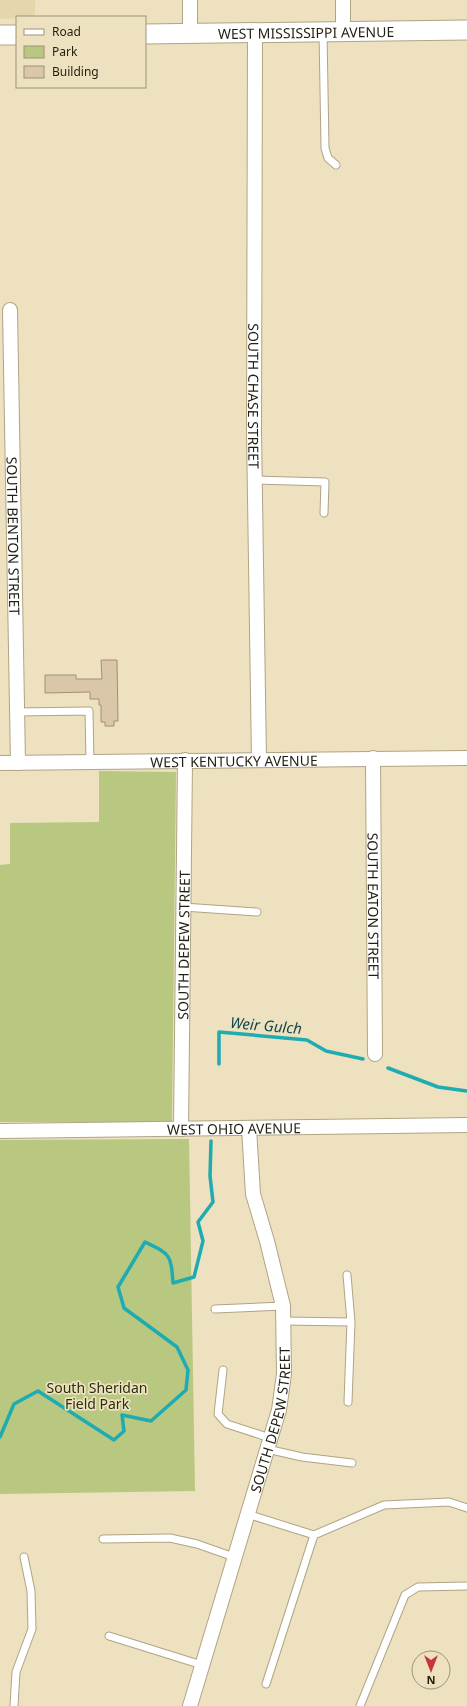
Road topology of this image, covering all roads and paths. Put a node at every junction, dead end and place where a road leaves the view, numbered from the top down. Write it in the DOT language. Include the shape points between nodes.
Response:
graph roads {
  1 [pos="190,0"];
  2 [pos="343,0"];
  3 [pos="467,30"];
  4 [pos="255,32"];
  5 [pos="324,32"];
  6 [pos="343,32"];
  7 [pos="190,33"];
  8 [pos="146,34"];
  9 [pos="0,35"];
  10 [pos="16,35"];
  11 [pos="336,165"];
  12 [pos="10,310"];
  13 [pos="255,480"];
  14 [pos="324,513"];
  15 [pos="17,712"];
  16 [pos="373,758"];
  17 [pos="467,758"];
  18 [pos="185,760"];
  19 [pos="259,760"];
  20 [pos="90,762"];
  21 [pos="0,763"];
  22 [pos="18,763"];
  23 [pos="183,907"];
  24 [pos="257,912"];
  25 [pos="374,1054"];
  26 [pos="467,1125"];
  27 [pos="249,1128"];
  28 [pos="181,1129"];
  29 [pos="0,1131"];
  30 [pos="347,1275"];
  31 [pos="283,1306"];
  32 [pos="215,1309"];
  33 [pos="283,1321"];
  34 [pos="351,1322"];
  35 [pos="223,1370"];
  36 [pos="348,1402"];
  37 [pos="269,1444"];
  38 [pos="352,1463"];
  39 [pos="467,1508"];
  40 [pos="247,1514"];
  41 [pos="314,1535"];
  42 [pos="103,1540"];
  43 [pos="24,1557"];
  44 [pos="234,1557"];
  45 [pos="467,1586"];
  46 [pos="109,1636"];
  47 [pos="202,1664"];
  48 [pos="266,1684"];
  49 [pos="14,1706"];
  50 [pos="190,1706"];
  51 [pos="360,1706"];
  1 -- 7 [label="street"];
  2 -- 6 [label="street"];
  3 -- 6 [label="main road, WEST MISSISSIPPI AVENUE"];
  4 -- 5 [label="main road, WEST MISSISSIPPI AVENUE"];
  4 -- 7 [label="main road, WEST MISSISSIPPI AVENUE"];
  4 -- 13 [label="street, SOUTH CHASE STREET"];
  5 -- 6 [label="main road, WEST MISSISSIPPI AVENUE"];
  5 -- 11 [label="lane" via="325,148 328,158"];
  7 -- 8 [label="main road, WEST MISSISSIPPI AVENUE"];
  9 -- 10 [label="main road"];
  12 -- 15 [label="street, SOUTH BENTON STREET"];
  13 -- 14 [label="lane" via="325,482"];
  13 -- 19 [label="street, SOUTH CHASE STREET"];
  15 -- 20 [label="lane" via="89,711"];
  15 -- 22 [label="street, SOUTH BENTON STREET"];
  16 -- 17 [label="street, WEST KENTUCKY AVENUE"];
  16 -- 19 [label="street, WEST KENTUCKY AVENUE"];
  16 -- 25 [label="street, SOUTH EATON STREET"];
  18 -- 19 [label="street, WEST KENTUCKY AVENUE"];
  18 -- 20 [label="street, WEST KENTUCKY AVENUE"];
  18 -- 23 [label="street, SOUTH DEPEW STREET"];
  20 -- 22 [label="street, WEST KENTUCKY AVENUE"];
  21 -- 22 [label="street, WEST KENTUCKY AVENUE"];
  23 -- 24 [label="lane"];
  23 -- 28 [label="street, SOUTH DEPEW STREET"];
  26 -- 27 [label="street, WEST OHIO AVENUE"];
  27 -- 28 [label="street, WEST OHIO AVENUE"];
  27 -- 31 [label="street, SOUTH DEPEW STREET" via="253,1194"];
  28 -- 29 [label="street, WEST OHIO AVENUE"];
  30 -- 34 [label="lane"];
  31 -- 32 [label="lane"];
  31 -- 33 [label="street, SOUTH DEPEW STREET"];
  33 -- 34 [label="lane"];
  33 -- 37 [label="street, SOUTH DEPEW STREET" via="284,1374 279,1410"];
  34 -- 36 [label="lane"];
  35 -- 37 [label="lane" via="218,1414 227,1424"];
  37 -- 38 [label="lane" via="302,1456"];
  37 -- 40 [label="street, SOUTH DEPEW STREET"];
  39 -- 41 [label="lane" via="449,1502 384,1505"];
  40 -- 41 [label="lane"];
  40 -- 44 [label="street, SOUTH DEPEW STREET"];
  41 -- 48 [label="lane"];
  42 -- 44 [label="lane" via="170,1538"];
  43 -- 49 [label="lane" via="31,1591 32,1629 16,1672"];
  44 -- 47 [label="street, SOUTH DEPEW STREET"];
  45 -- 51 [label="lane" via="418,1587 405,1595"];
  46 -- 47 [label="lane"];
  47 -- 50 [label="street, SOUTH DEPEW STREET"];
}
